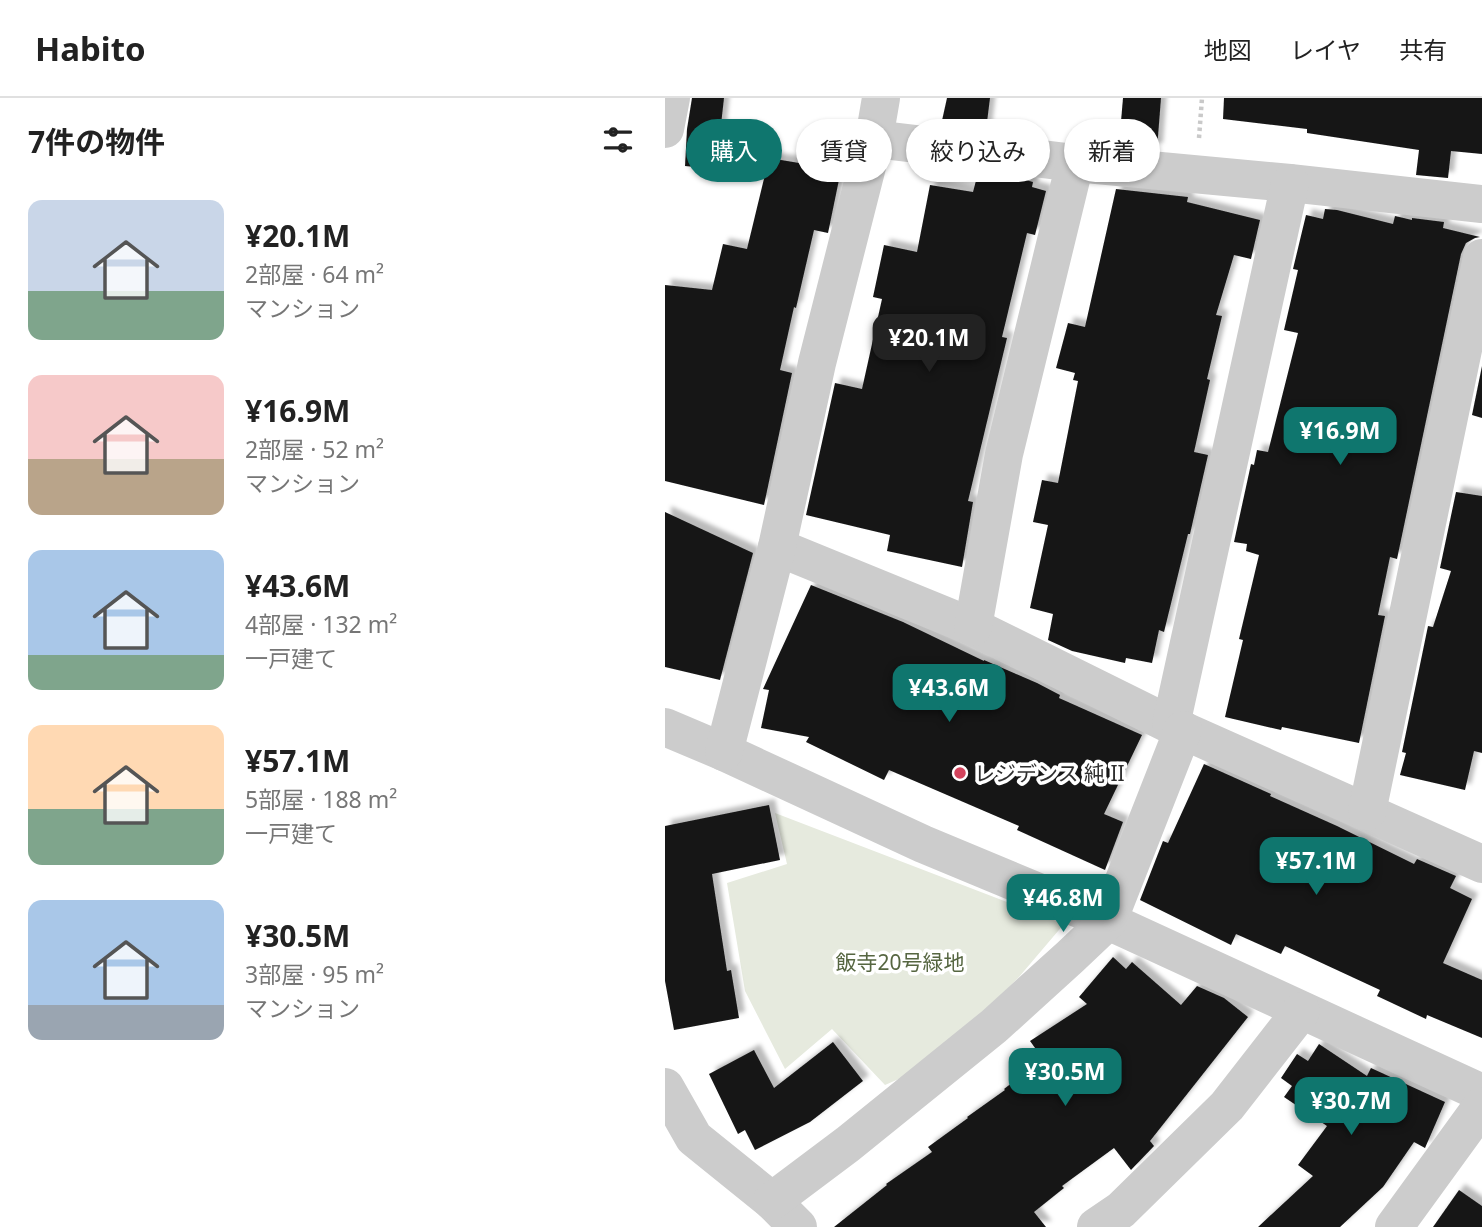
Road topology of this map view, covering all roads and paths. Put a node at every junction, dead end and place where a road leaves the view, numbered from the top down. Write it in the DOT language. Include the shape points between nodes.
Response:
graph roads {
  1 [pos="671,98"];
  2 [pos="881,98"];
  3 [pos="877,119"];
  4 [pos="665,129"];
  5 [pos="892,141"];
  6 [pos="1064,162"];
  7 [pos="1160,171"];
  8 [pos="863,182"];
  9 [pos="1070,182"];
  10 [pos="1290,183"];
  11 [pos="1482,204"];
  12 [pos="1482,258"];
  13 [pos="777,547"];
  14 [pos="973,627"];
  15 [pos="665,727"];
  16 [pos="1177,728"];
  17 [pos="725,752"];
  18 [pos="1367,812"];
  19 [pos="1482,864"];
  20 [pos="1108,921"];
  21 [pos="1301,1011"];
  22 [pos="665,1087"];
  23 [pos="1482,1093"];
  24 [pos="1482,1106"];
  25 [pos="785,1214"];
  26 [pos="1096,1227"];
  27 [pos="1394,1227"];
  1 -- 4 [label="street"];
  2 -- 3 [label="street"];
  5 -- 6 [label="street"];
  7 -- 10 [label="street"];
  8 -- 13 [label="street"];
  9 -- 14 [label="street" via="1004,454"];
  10 -- 11 [label="street"];
  10 -- 16 [label="street"];
  12 -- 18 [label="street"];
  13 -- 14 [label="street"];
  13 -- 17 [label="street"];
  14 -- 16 [label="street"];
  15 -- 17 [label="street"];
  16 -- 18 [label="street"];
  16 -- 20 [label="street"];
  17 -- 20 [label="street" via="923,844"];
  18 -- 19 [label="street"];
  20 -- 21 [label="street"];
  20 -- 25 [label="street" via="994,1026 848,1144"];
  21 -- 23 [label="street"];
  21 -- 26 [label="street" via="1227,1106 1121,1210"];
  22 -- 25 [label="street" via="694,1138"];
  24 -- 27 [label="street"];
}
